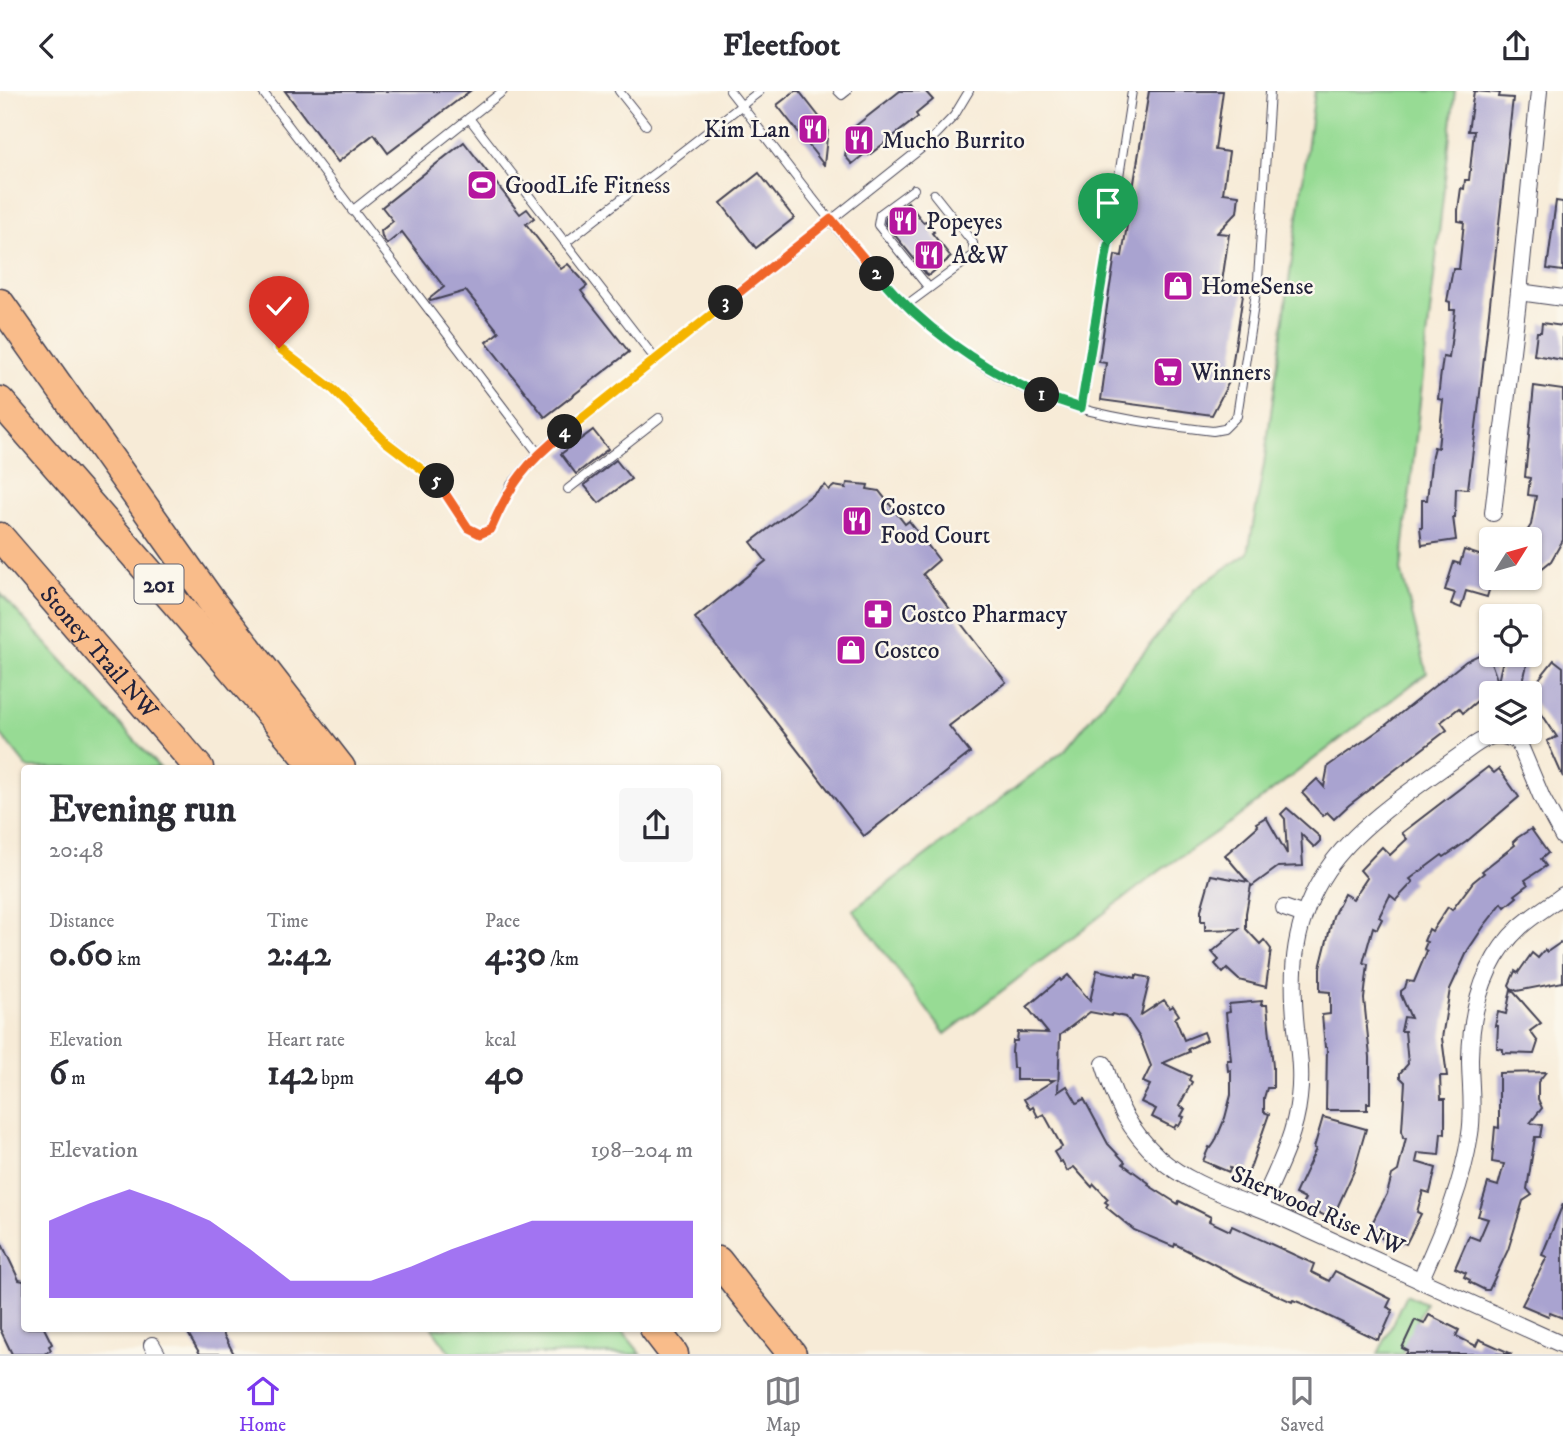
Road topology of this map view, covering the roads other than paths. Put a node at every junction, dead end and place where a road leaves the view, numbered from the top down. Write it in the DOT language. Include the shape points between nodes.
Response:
graph roads {
  1 [pos="262,91"];
  2 [pos="503,91"];
  3 [pos="619,91"];
  4 [pos="730,91"];
  5 [pos="760,91"];
  6 [pos="838,91"];
  7 [pos="847,91"];
  8 [pos="969,91"];
  9 [pos="1132,91"];
  10 [pos="1270,91"];
  11 [pos="1539,91"];
  12 [pos="741,105"];
  13 [pos="469,118"];
  14 [pos="646,125"];
  15 [pos="914,189"];
  16 [pos="934,194"];
  17 [pos="352,211"];
  18 [pos="831,219"];
  19 [pos="565,243"];
  20 [pos="929,288"];
  21 [pos="1519,292"];
  22 [pos="1563,298"];
  23 [pos="0,303"];
  24 [pos="905,306"];
  25 [pos="279,348"];
  26 [pos="656,360"];
  27 [pos="0,401"];
  28 [pos="1081,408"];
  29 [pos="659,418"];
  30 [pos="538,453"];
  31 [pos="568,489"];
  32 [pos="1493,513"];
  33 [pos="0,537"];
  34 [pos="0,558"];
  35 [pos="180,765"];
  36 [pos="196,765"];
  37 [pos="313,765"];
  38 [pos="339,765"];
  39 [pos="1563,837"];
  40 [pos="1563,895"];
  41 [pos="1284,908"];
  42 [pos="1304,915"];
  43 [pos="1104,1064"];
  44 [pos="1260,1208"];
  45 [pos="721,1265"];
  46 [pos="1420,1281"];
  47 [pos="657,1332"];
  48 [pos="1563,1345"];
  49 [pos="674,1354"];
  50 [pos="792,1354"];
  1 -- 17 [label="lane"];
  2 -- 13 [label="lane"];
  3 -- 14 [label="lane"];
  4 -- 12 [label="lane"];
  5 -- 12 [label="lane"];
  6 -- 7 [label="lane" via="842,95"];
  8 -- 18 [label="lane" via="954,116 928,143"];
  9 -- 28 [label="lane"];
  10 -- 28 [label="lane" via="1258,279 1237,417 1224,429 1213,431"];
  11 -- 21 [label="street"];
  12 -- 18 [label="lane"];
  12 -- 19 [label="lane"];
  13 -- 17 [label="lane"];
  13 -- 19 [label="lane"];
  15 -- 20 [label="lane" via="880,214 878,225"];
  16 -- 20 [label="lane" via="973,243 974,255"];
  17 -- 30 [label="lane"];
  18 -- 24 [label="lane"];
  18 -- 26 [label="lane"];
  19 -- 26 [label="lane"];
  20 -- 24 [label="lane"];
  21 -- 22 [label="street"];
  21 -- 32 [label="street"];
  23 -- 38 [label="highway" via="212,602"];
  24 -- 28 [label="lane" via="978,362 1014,383"];
  25 -- 30 [label="lane" via="334,390 386,442 431,475 468,528 480,534 491,529 512,485"];
  26 -- 30 [label="lane"];
  27 -- 37 [label="highway, 201"];
  29 -- 31 [label="lane"];
  33 -- 36 [label="highway, Stoney Trail NW"];
  34 -- 35 [label="highway"];
  39 -- 42 [label="street" via="1518,741 1503,734 1486,737 1350,843 1328,869"];
  40 -- 46 [label="street" via="1508,939 1487,972 1472,1028 1467,1154 1453,1206"];
  41 -- 42 [label="street"];
  42 -- 44 [label="street" via="1296,937 1294,982 1300,1097 1295,1125"];
  43 -- 44 [label="street, Sherwood Rise NW" via="1114,1099 1161,1160 1198,1183"];
  44 -- 46 [label="street, Sherwood Rise NW"];
  45 -- 50 [label="highway"];
  46 -- 48 [label="street, Sherwood Rise NW"];
  47 -- 49 [label="highway"];
}
